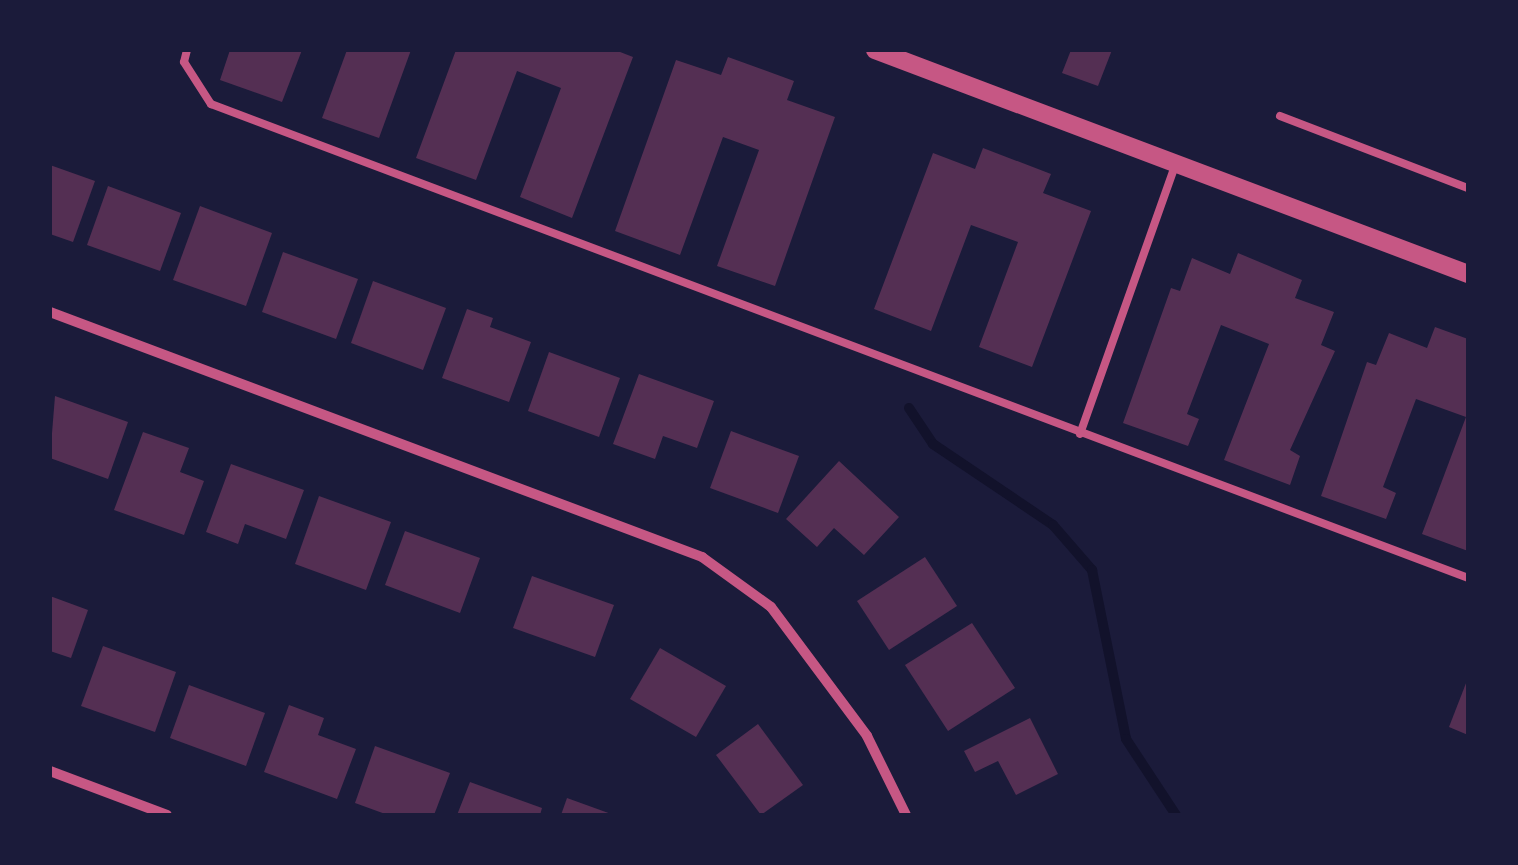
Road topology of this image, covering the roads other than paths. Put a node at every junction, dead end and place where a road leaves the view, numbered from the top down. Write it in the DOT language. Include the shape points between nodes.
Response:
graph roads {
  1 [pos="187,50"];
  2 [pos="875,50"];
  3 [pos="1280,116"];
  4 [pos="1175,165"];
  5 [pos="1468,188"];
  6 [pos="1468,274"];
  7 [pos="50,312"];
  8 [pos="1080,434"];
  9 [pos="1468,578"];
  10 [pos="50,771"];
  11 [pos="167,815"];
  12 [pos="906,815"];
  1 -- 8 [label="lane" via="184,62 211,104"];
  2 -- 4 [label="street"];
  3 -- 5 [label="lane"];
  4 -- 6 [label="street"];
  4 -- 8 [label="lane"];
  7 -- 12 [label="street" via="702,558 771,607 867,736"];
  8 -- 9 [label="lane"];
  10 -- 11 [label="street"];
}
